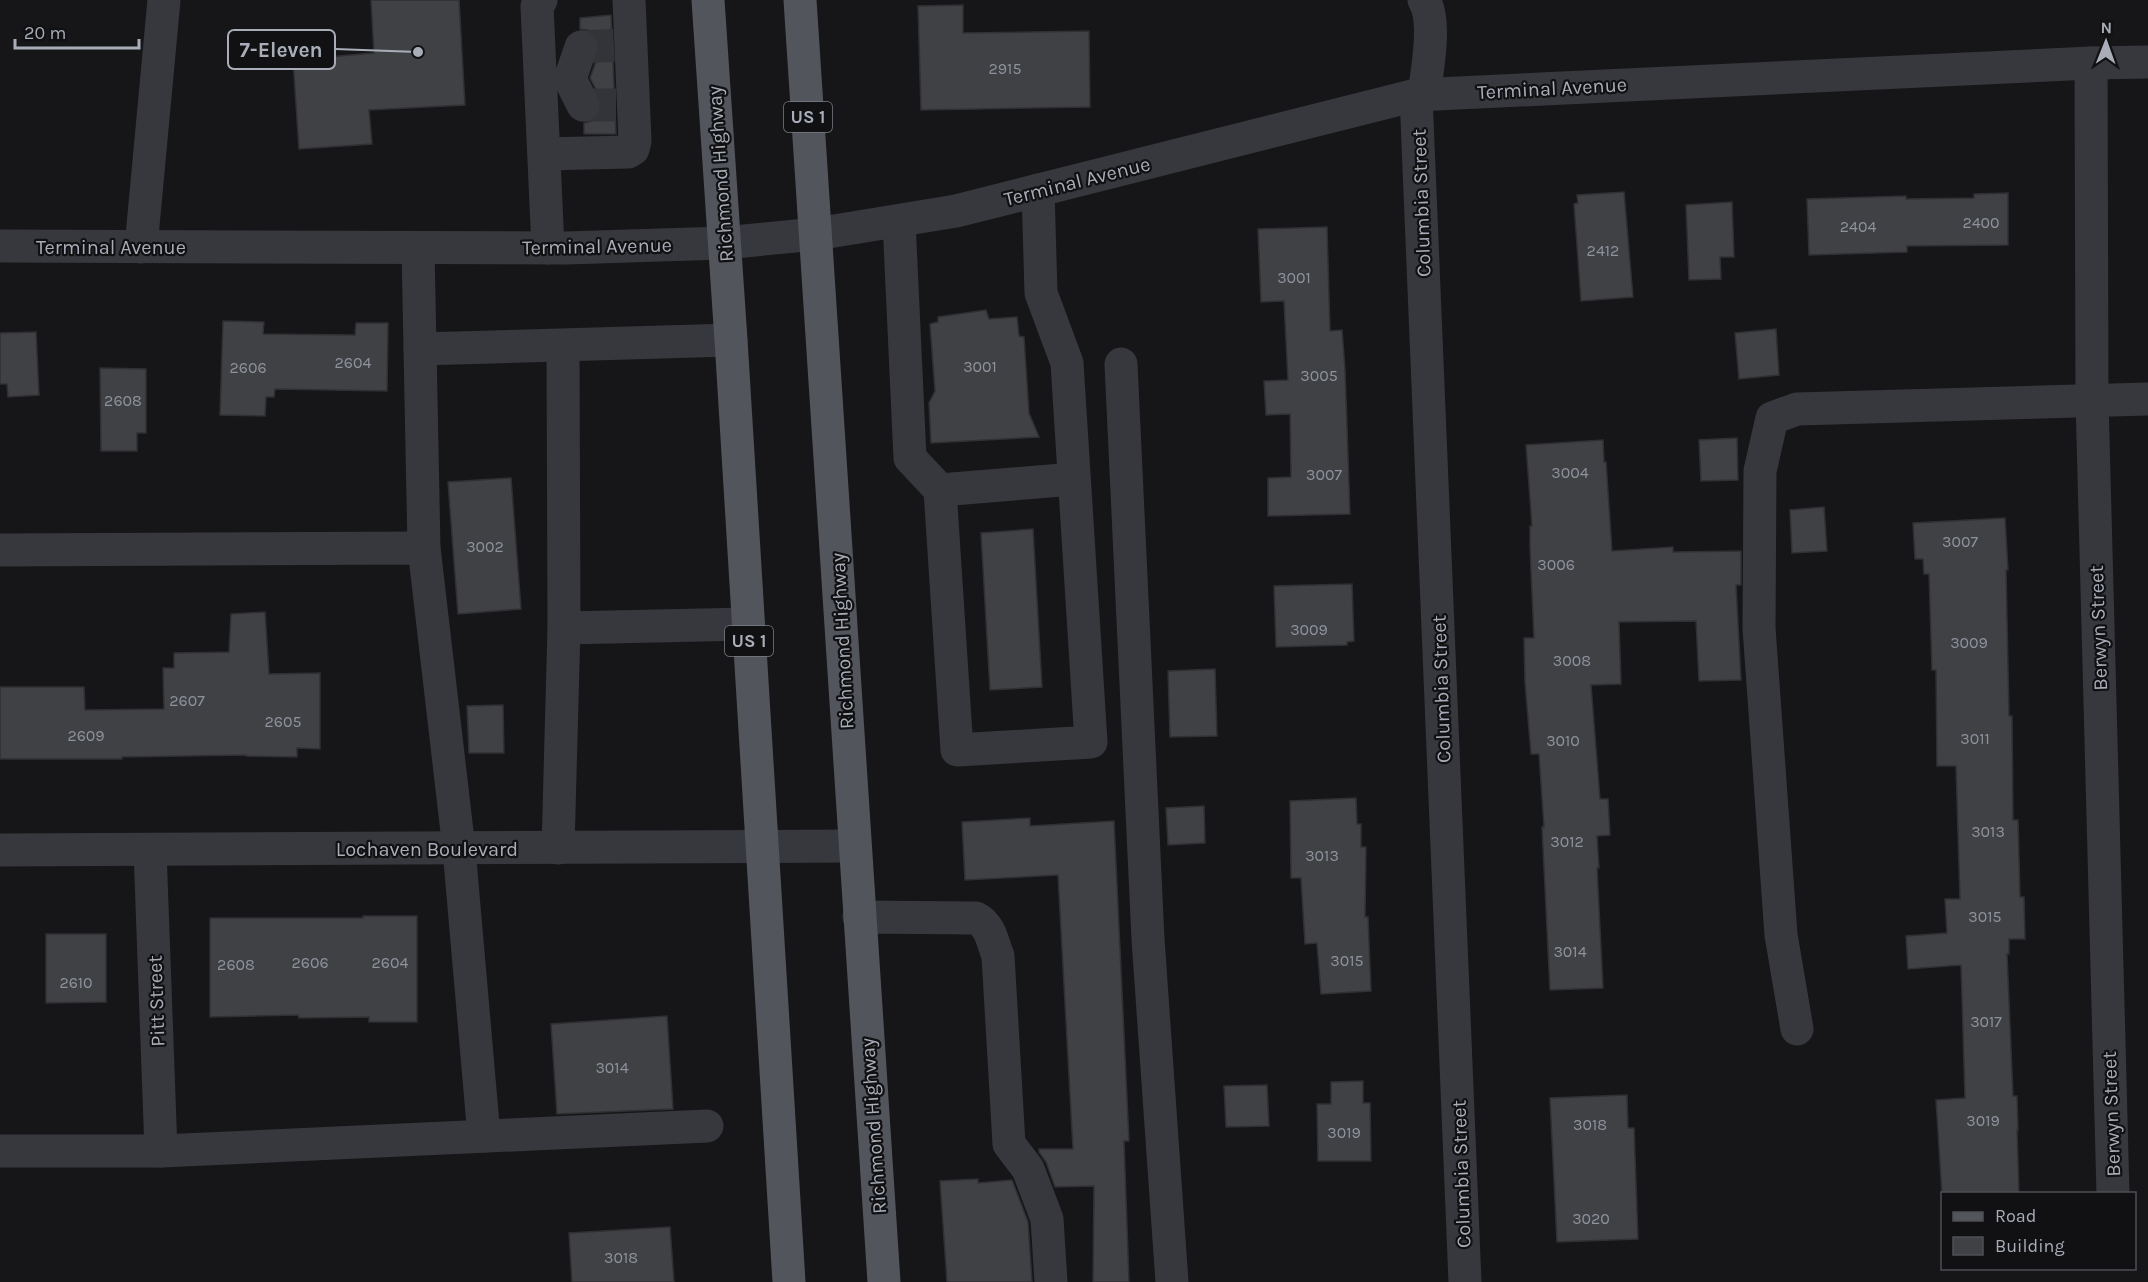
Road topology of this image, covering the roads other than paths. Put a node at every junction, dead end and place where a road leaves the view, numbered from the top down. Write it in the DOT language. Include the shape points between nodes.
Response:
graph roads {
  1 [pos="164,0"];
  2 [pos="541,0"];
  3 [pos="629,0"];
  4 [pos="708,0"];
  5 [pos="800,0"];
  6 [pos="1424,0"];
  7 [pos="620,45"];
  8 [pos="581,47"];
  9 [pos="2148,62"];
  10 [pos="2091,63"];
  11 [pos="565,88"];
  12 [pos="628,90"];
  13 [pos="1420,95"];
  14 [pos="544,154"];
  15 [pos="1038,190"];
  16 [pos="898,221"];
  17 [pos="816,234"];
  18 [pos="724,243"];
  19 [pos="0,246"];
  20 [pos="141,247"];
  21 [pos="418,248"];
  22 [pos="548,248"];
  23 [pos="731,340"];
  24 [pos="563,346"];
  25 [pos="420,349"];
  26 [pos="1121,364"];
  27 [pos="2148,399"];
  28 [pos="2092,400"];
  29 [pos="1074,479"];
  30 [pos="940,490"];
  31 [pos="423,548"];
  32 [pos="0,550"];
  33 [pos="748,624"];
  34 [pos="564,628"];
  35 [pos="761,846"];
  36 [pos="854,846"];
  37 [pos="558,848"];
  38 [pos="459,849"];
  39 [pos="0,850"];
  40 [pos="150,850"];
  41 [pos="859,917"];
  42 [pos="1797,1029"];
  43 [pos="707,1126"];
  44 [pos="484,1136"];
  45 [pos="0,1151"];
  46 [pos="161,1151"];
  47 [pos="2114,1192"];
  48 [pos="789,1282"];
  49 [pos="884,1282"];
  50 [pos="1051,1282"];
  51 [pos="1172,1282"];
  52 [pos="1466,1282"];
  1 -- 20 [label="street"];
  2 -- 11 [label="street" via="537,6"];
  3 -- 12 [label="street"];
  4 -- 18 [label="main road, Richmond Highway / US 1"];
  5 -- 17 [label="main road, Richmond Highway / US 1"];
  6 -- 13 [label="street, Columbia Street" via="1431,42"];
  7 -- 12 [label="street"];
  8 -- 11 [label="street"];
  9 -- 10 [label="street, Terminal Avenue"];
  10 -- 13 [label="street, Terminal Avenue"];
  10 -- 28 [label="street, Berwyn Street"];
  11 -- 14 [label="street"];
  12 -- 14 [label="street" via="633,149"];
  13 -- 15 [label="street, Terminal Avenue"];
  13 -- 52 [label="street, Columbia Street"];
  14 -- 22 [label="street"];
  15 -- 16 [label="street, Terminal Avenue"];
  15 -- 29 [label="street" via="1041,293 1067,363"];
  16 -- 17 [label="street, Terminal Avenue"];
  16 -- 30 [label="street" via="910,458"];
  17 -- 18 [label="street, Terminal Avenue"];
  17 -- 36 [label="main road, Richmond Highway / US 1"];
  18 -- 22 [label="street, Terminal Avenue"];
  18 -- 23 [label="main road, Richmond Highway / US 1"];
  19 -- 20 [label="street, Terminal Avenue"];
  20 -- 21 [label="street, Terminal Avenue"];
  21 -- 22 [label="street, Terminal Avenue"];
  21 -- 25 [label="street"];
  23 -- 24 [label="street"];
  23 -- 33 [label="main road, Richmond Highway / US 1"];
  24 -- 25 [label="street"];
  24 -- 34 [label="street"];
  25 -- 31 [label="street"];
  26 -- 51 [label="street" via="1148,939"];
  27 -- 28 [label="street"];
  28 -- 42 [label="street" via="1797,409 1772,418 1760,471 1759,628 1781,935"];
  28 -- 47 [label="street, Berwyn Street"];
  29 -- 30 [label="street"];
  29 -- 30 [label="street" via="1091,742 957,750"];
  31 -- 32 [label="street"];
  31 -- 38 [label="street"];
  33 -- 34 [label="street"];
  33 -- 35 [label="main road, Richmond Highway / US 1"];
  34 -- 37 [label="street"];
  35 -- 36 [label="street, Lochaven Boulevard"];
  35 -- 37 [label="street, Lochaven Boulevard"];
  35 -- 48 [label="main road, Richmond Highway / US 1"];
  36 -- 41 [label="main road, Richmond Highway / US 1"];
  37 -- 38 [label="street, Lochaven Boulevard"];
  38 -- 40 [label="street, Lochaven Boulevard"];
  38 -- 44 [label="street"];
  39 -- 40 [label="street, Lochaven Boulevard"];
  40 -- 46 [label="street, Pitt Street"];
  41 -- 49 [label="main road, Richmond Highway / US 1"];
  41 -- 50 [label="street" via="976,918 990,933 998,956 1009,1144 1028,1169 1047,1219"];
  43 -- 44 [label="street"];
  44 -- 46 [label="street"];
  45 -- 46 [label="street"];
}
